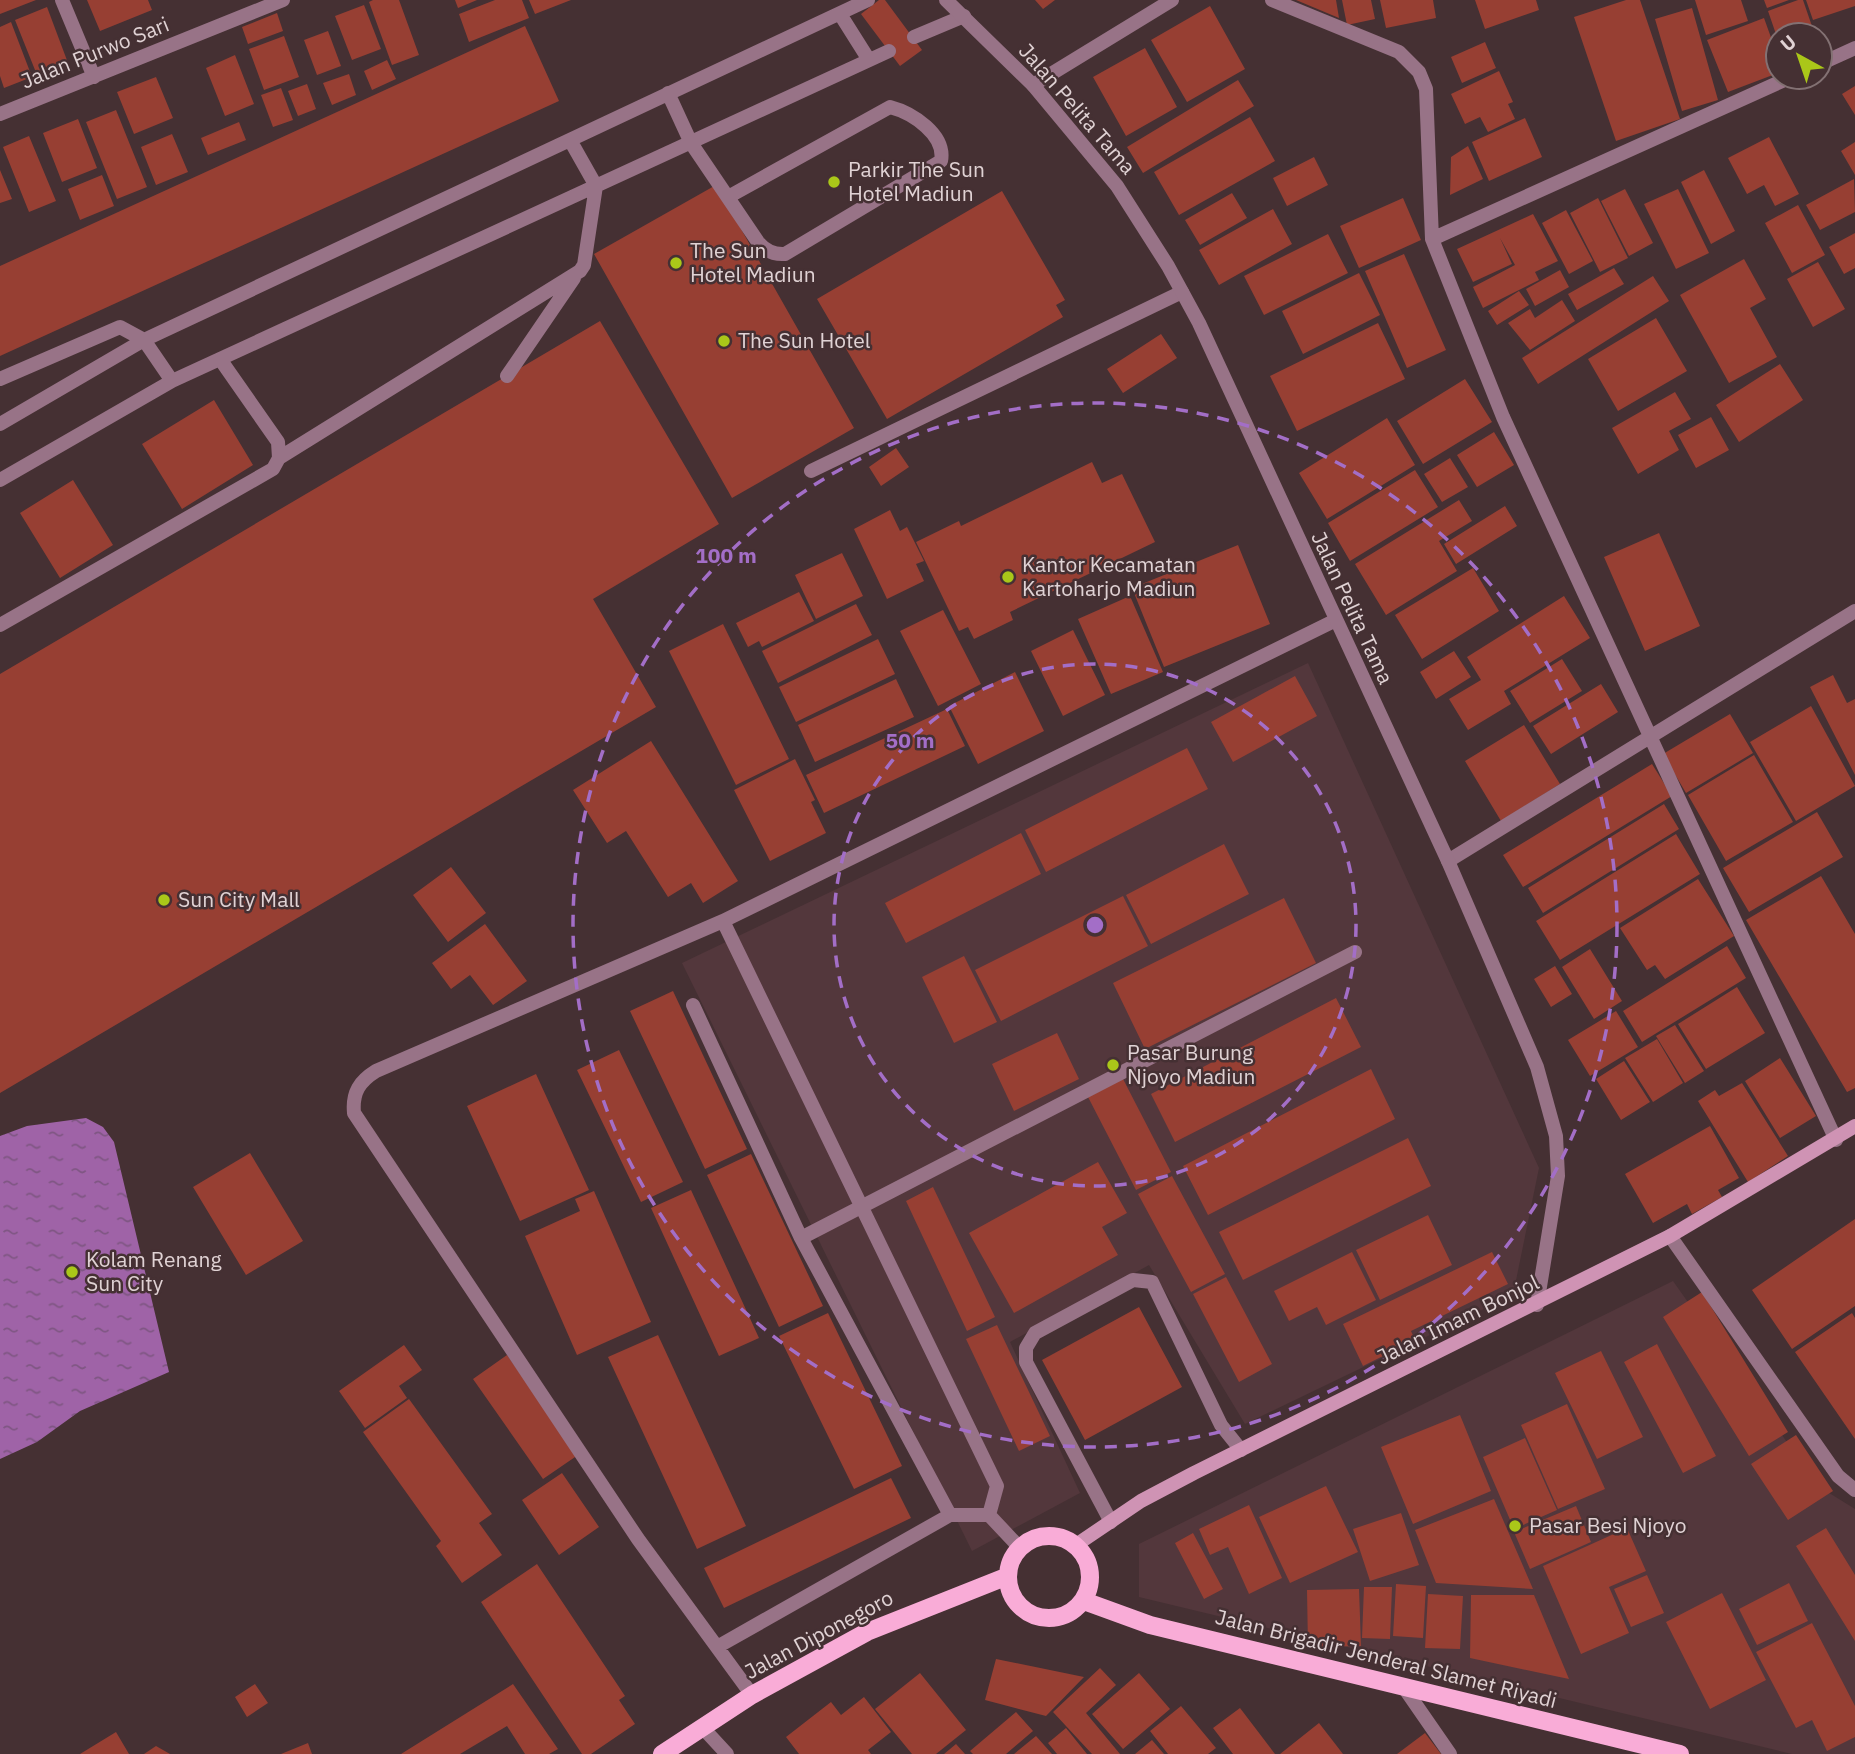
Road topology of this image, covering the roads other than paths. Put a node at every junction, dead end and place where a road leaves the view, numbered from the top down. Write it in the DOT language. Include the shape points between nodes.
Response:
graph roads {
  1 [pos="62,0"];
  2 [pos="283,0"];
  3 [pos="868,0"];
  4 [pos="946,0"];
  5 [pos="1172,0"];
  6 [pos="1272,0"];
  7 [pos="840,14"];
  8 [pos="964,16"];
  9 [pos="914,37"];
  10 [pos="1855,48"];
  11 [pos="889,51"];
  12 [pos="1834,58"];
  13 [pos="869,60"];
  14 [pos="94,76"];
  15 [pos="1033,85"];
  16 [pos="1764,89"];
  17 [pos="668,93"];
  18 [pos="0,114"];
  19 [pos="570,140"];
  20 [pos="691,142"];
  21 [pos="596,186"];
  22 [pos="728,197"];
  23 [pos="1432,239"];
  24 [pos="577,274"];
  25 [pos="1182,292"];
  26 [pos="144,340"];
  27 [pos="220,359"];
  28 [pos="507,376"];
  29 [pos="0,379"];
  30 [pos="172,381"];
  31 [pos="0,424"];
  32 [pos="279,458"];
  33 [pos="811,471"];
  34 [pos="0,480"];
  35 [pos="1855,611"];
  36 [pos="1334,621"];
  37 [pos="0,625"];
  38 [pos="1651,736"];
  39 [pos="1448,861"];
  40 [pos="723,921"];
  41 [pos="1355,952"];
  42 [pos="693,1005"];
  43 [pos="1855,1126"];
  44 [pos="1836,1140"];
  45 [pos="860,1207"];
  46 [pos="1670,1236"];
  47 [pos="801,1238"];
  48 [pos="1537,1305"];
  49 [pos="1241,1450"];
  50 [pos="1855,1490"];
  51 [pos="989,1515"];
  52 [pos="950,1516"];
  53 [pos="1111,1521"];
  54 [pos="1076,1545"];
  55 [pos="1020,1548"];
  56 [pos="1008,1576"];
  57 [pos="1084,1601"];
  58 [pos="716,1647"];
  59 [pos="1405,1689"];
  60 [pos="752,1695"];
  61 [pos="703,1728"];
  62 [pos="662,1754"];
  63 [pos="727,1754"];
  64 [pos="1450,1754"];
  65 [pos="1680,1754"];
  1 -- 14 [label="street"];
  2 -- 14 [label="street, Jalan Purwo Sari"];
  3 -- 7 [label="street"];
  4 -- 8 [label="street, Jalan Pelita Tama"];
  5 -- 15 [label="street"];
  6 -- 23 [label="street" via="1399,52 1419,72 1426,89"];
  7 -- 13 [label="street"];
  7 -- 17 [label="street"];
  8 -- 9 [label="street"];
  8 -- 15 [label="street, Jalan Pelita Tama"];
  10 -- 12 [label="street"];
  11 -- 13 [label="street"];
  13 -- 20 [label="street"];
  14 -- 18 [label="street, Jalan Purwo Sari"];
  15 -- 25 [label="street, Jalan Pelita Tama" via="1117,187"];
  16 -- 23 [label="street"];
  17 -- 19 [label="street"];
  17 -- 20 [label="street"];
  19 -- 21 [label="street"];
  19 -- 26 [label="street"];
  20 -- 21 [label="street"];
  20 -- 22 [label="street"];
  21 -- 24 [label="street" via="584,265"];
  21 -- 27 [label="street"];
  22 -- 22 [label="street" via="890,107 901,110 939,139 943,149 941,160 785,254 764,249"];
  23 -- 38 [label="street" via="1503,417"];
  24 -- 28 [label="street"];
  24 -- 32 [label="street"];
  25 -- 33 [label="street"];
  25 -- 36 [label="street, Jalan Pelita Tama"];
  26 -- 29 [label="street" via="120,327"];
  26 -- 30 [label="street"];
  26 -- 31 [label="street"];
  27 -- 30 [label="street"];
  27 -- 32 [label="street" via="278,442"];
  30 -- 34 [label="street"];
  32 -- 37 [label="street" via="273,469"];
  35 -- 38 [label="street"];
  36 -- 39 [label="street, Jalan Pelita Tama"];
  36 -- 40 [label="street"];
  38 -- 39 [label="street"];
  38 -- 44 [label="street"];
  39 -- 48 [label="street, Jalan Pelita Tama" via="1533,1057 1556,1136 1558,1176"];
  40 -- 45 [label="street"];
  40 -- 58 [label="street" via="376,1071 362,1080 353,1104 354,1113 638,1539"];
  41 -- 45 [label="street"];
  42 -- 47 [label="street"];
  43 -- 44 [label="main road, Jalan Imam Bonjol"];
  44 -- 46 [label="main road, Jalan Imam Bonjol"];
  45 -- 47 [label="street"];
  45 -- 51 [label="street" via="997,1486"];
  46 -- 48 [label="main road, Jalan Imam Bonjol"];
  46 -- 50 [label="street" via="1838,1476"];
  47 -- 52 [label="street"];
  48 -- 49 [label="main road, Jalan Imam Bonjol"];
  49 -- 53 [label="main road, Jalan Imam Bonjol"];
  49 -- 53 [label="street" via="1221,1425 1152,1282 1133,1280 1047,1327 1029,1341 1026,1362"];
  51 -- 52 [label="street"];
  51 -- 55 [label="street"];
  52 -- 58 [label="street"];
  53 -- 54 [label="main road, Jalan Imam Bonjol"];
  54 -- 55 [label="main road" via="1048,1536"];
  54 -- 57 [label="main road" via="1091,1577"];
  55 -- 56 [label="main road"];
  56 -- 57 [label="main road" via="1017,1604 1044,1619 1073,1612"];
  56 -- 60 [label="main road, Jalan Diponegoro" via="866,1632"];
  57 -- 59 [label="main road, Jalan Brigadir Jenderal Slamet Riyadi" via="1150,1625"];
  58 -- 60 [label="street"];
  59 -- 64 [label="street"];
  59 -- 65 [label="main road, Jalan Brigadir Jenderal Slamet Riyadi"];
  60 -- 61 [label="main road, Jalan Diponegoro"];
  61 -- 62 [label="main road, Jalan Diponegoro"];
  61 -- 63 [label="street"];
}
